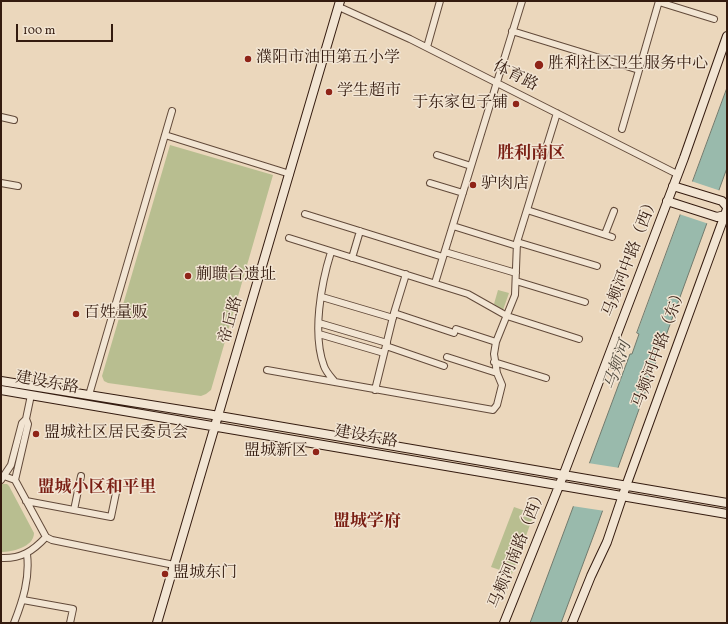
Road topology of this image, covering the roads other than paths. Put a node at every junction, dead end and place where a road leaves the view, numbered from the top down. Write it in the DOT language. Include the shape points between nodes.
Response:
graph roads {
  1 [pos="440,1"];
  2 [pos="522,1"];
  3 [pos="659,2"];
  4 [pos="340,4"];
  5 [pos="714,19"];
  6 [pos="512,31"];
  7 [pos="727,36"];
  8 [pos="427,47"];
  9 [pos="639,70"];
  10 [pos="497,82"];
  11 [pos="172,111"];
  12 [pos="557,113"];
  13 [pos="1,117"];
  14 [pos="14,120"];
  15 [pos="622,129"];
  16 [pos="165,135"];
  17 [pos="436,155"];
  18 [pos="471,166"];
  19 [pos="290,174"];
  20 [pos="677,174"];
  21 [pos="1,183"];
  22 [pos="430,183"];
  23 [pos="18,186"];
  24 [pos="675,187"];
  25 [pos="463,194"];
  26 [pos="670,202"];
  27 [pos="527,210"];
  28 [pos="614,211"];
  29 [pos="724,211"];
  30 [pos="304,214"];
  31 [pos="453,226"];
  32 [pos="360,231"];
  33 [pos="605,234"];
  34 [pos="612,237"];
  35 [pos="289,238"];
  36 [pos="517,244"];
  37 [pos="331,252"];
  38 [pos="444,254"];
  39 [pos="352,258"];
  40 [pos="597,266"];
  41 [pos="516,273"];
  42 [pos="406,274"];
  43 [pos="516,281"];
  44 [pos="435,283"];
  45 [pos="322,297"];
  46 [pos="585,302"];
  47 [pos="394,315"];
  48 [pos="507,316"];
  49 [pos="319,324"];
  50 [pos="319,334"];
  51 [pos="579,339"];
  52 [pos="496,342"];
  53 [pos="387,345"];
  54 [pos="384,353"];
  55 [pos="447,358"];
  56 [pos="494,362"];
  57 [pos="444,366"];
  58 [pos="267,370"];
  59 [pos="497,373"];
  60 [pos="546,378"];
  61 [pos="1,381"];
  62 [pos="335,382"];
  63 [pos="1,390"];
  64 [pos="375,390"];
  65 [pos="31,395"];
  66 [pos="89,395"];
  67 [pos="218,416"];
  68 [pos="26,419"];
  69 [pos="215,427"];
  70 [pos="80,476"];
  71 [pos="567,476"];
  72 [pos="3,478"];
  73 [pos="14,480"];
  74 [pos="118,483"];
  75 [pos="563,486"];
  76 [pos="623,486"];
  77 [pos="620,496"];
  78 [pos="26,501"];
  79 [pos="727,504"];
  80 [pos="74,510"];
  81 [pos="727,514"];
  82 [pos="46,537"];
  83 [pos="27,554"];
  84 [pos="1,558"];
  85 [pos="174,565"];
  86 [pos="23,600"];
  87 [pos="14,623"];
  88 [pos="70,623"];
  89 [pos="157,623"];
  90 [pos="504,623"];
  91 [pos="572,623"];
  1 -- 8 [label="street"];
  2 -- 6 [label="street"];
  3 -- 5 [label="street"];
  3 -- 9 [label="street"];
  4 -- 8 [label="street, 体育路"];
  4 -- 19 [label="street, 帝丘路"];
  6 -- 9 [label="street"];
  6 -- 10 [label="street"];
  7 -- 20 [label="street, 马颊河中路（西）"];
  8 -- 10 [label="street, 体育路"];
  9 -- 15 [label="street"];
  10 -- 12 [label="street, 体育路"];
  10 -- 18 [label="street"];
  11 -- 16 [label="street"];
  12 -- 20 [label="street, 体育路"];
  12 -- 27 [label="street"];
  13 -- 14 [label="street"];
  16 -- 19 [label="street"];
  16 -- 66 [label="street"];
  17 -- 18 [label="street"];
  18 -- 25 [label="street"];
  19 -- 67 [label="street, 帝丘路"];
  20 -- 24 [label="street, 马颊河中路（西）"];
  21 -- 23 [label="street"];
  22 -- 25 [label="street"];
  24 -- 26 [label="street, 马颊河中路（西）"];
  24 -- 29 [label="street"];
  25 -- 31 [label="street"];
  26 -- 29 [label="street"];
  26 -- 71 [label="street, 马颊河中路（西）"];
  27 -- 33 [label="street"];
  27 -- 36 [label="street"];
  28 -- 33 [label="street"];
  29 -- 76 [label="street, 马颊河中路（东）"];
  30 -- 32 [label="street"];
  31 -- 36 [label="street"];
  31 -- 38 [label="street"];
  32 -- 38 [label="street"];
  32 -- 39 [label="street"];
  33 -- 34 [label="street"];
  35 -- 37 [label="street"];
  36 -- 40 [label="street"];
  36 -- 41 [label="street"];
  37 -- 39 [label="street"];
  37 -- 45 [label="street"];
  38 -- 41 [label="street"];
  38 -- 44 [label="street"];
  39 -- 42 [label="street"];
  41 -- 43 [label="street"];
  42 -- 44 [label="street"];
  42 -- 47 [label="street"];
  43 -- 46 [label="street"];
  43 -- 48 [label="street" via="515,295"];
  44 -- 48 [label="street" via="468,294"];
  45 -- 47 [label="street"];
  45 -- 49 [label="street"];
  47 -- 52 [label="street"];
  47 -- 53 [label="street"];
  48 -- 51 [label="street"];
  48 -- 52 [label="street"];
  49 -- 50 [label="street"];
  49 -- 53 [label="street"];
  50 -- 54 [label="street"];
  50 -- 62 [label="street" via="325,368"];
  52 -- 56 [label="street"];
  53 -- 54 [label="street"];
  53 -- 57 [label="street"];
  54 -- 64 [label="street"];
  55 -- 59 [label="street"];
  56 -- 59 [label="street"];
  56 -- 60 [label="street"];
  58 -- 62 [label="street"];
  59 -- 64 [label="street" via="502,385 497,405 493,410"];
  61 -- 66 [label="street, 建设东路"];
  62 -- 64 [label="street"];
  63 -- 65 [label="street, 建设东路"];
  65 -- 68 [label="street"];
  65 -- 69 [label="street, 建设东路"];
  66 -- 67 [label="street, 建设东路"];
  67 -- 69 [label="street, 帝丘路"];
  67 -- 71 [label="street, 建设东路"];
  68 -- 72 [label="street" via="22,423 11,465"];
  68 -- 73 [label="street" via="28,424"];
  69 -- 75 [label="street, 建设东路"];
  69 -- 85 [label="street, 帝丘路"];
  70 -- 80 [label="street"];
  71 -- 75 [label="street, 马颊河中路（西）"];
  71 -- 76 [label="street, 建设东路"];
  72 -- 73 [label="street"];
  73 -- 78 [label="street"];
  74 -- 80 [label="street" via="111,517"];
  75 -- 77 [label="street, 建设东路"];
  75 -- 90 [label="street, 马颊河南路（西）"];
  76 -- 77 [label="street, 马颊河中路（东）"];
  76 -- 79 [label="street, 建设东路"];
  77 -- 81 [label="street, 建设东路"];
  77 -- 91 [label="street, 马颊河中路（东）" via="607,542"];
  78 -- 80 [label="street"];
  78 -- 82 [label="street"];
  82 -- 83 [label="street"];
  82 -- 85 [label="street"];
  83 -- 84 [label="street"];
  83 -- 86 [label="street" via="28,576"];
  85 -- 89 [label="street, 帝丘路"];
  86 -- 87 [label="street"];
  86 -- 88 [label="street" via="73,610"];
}
